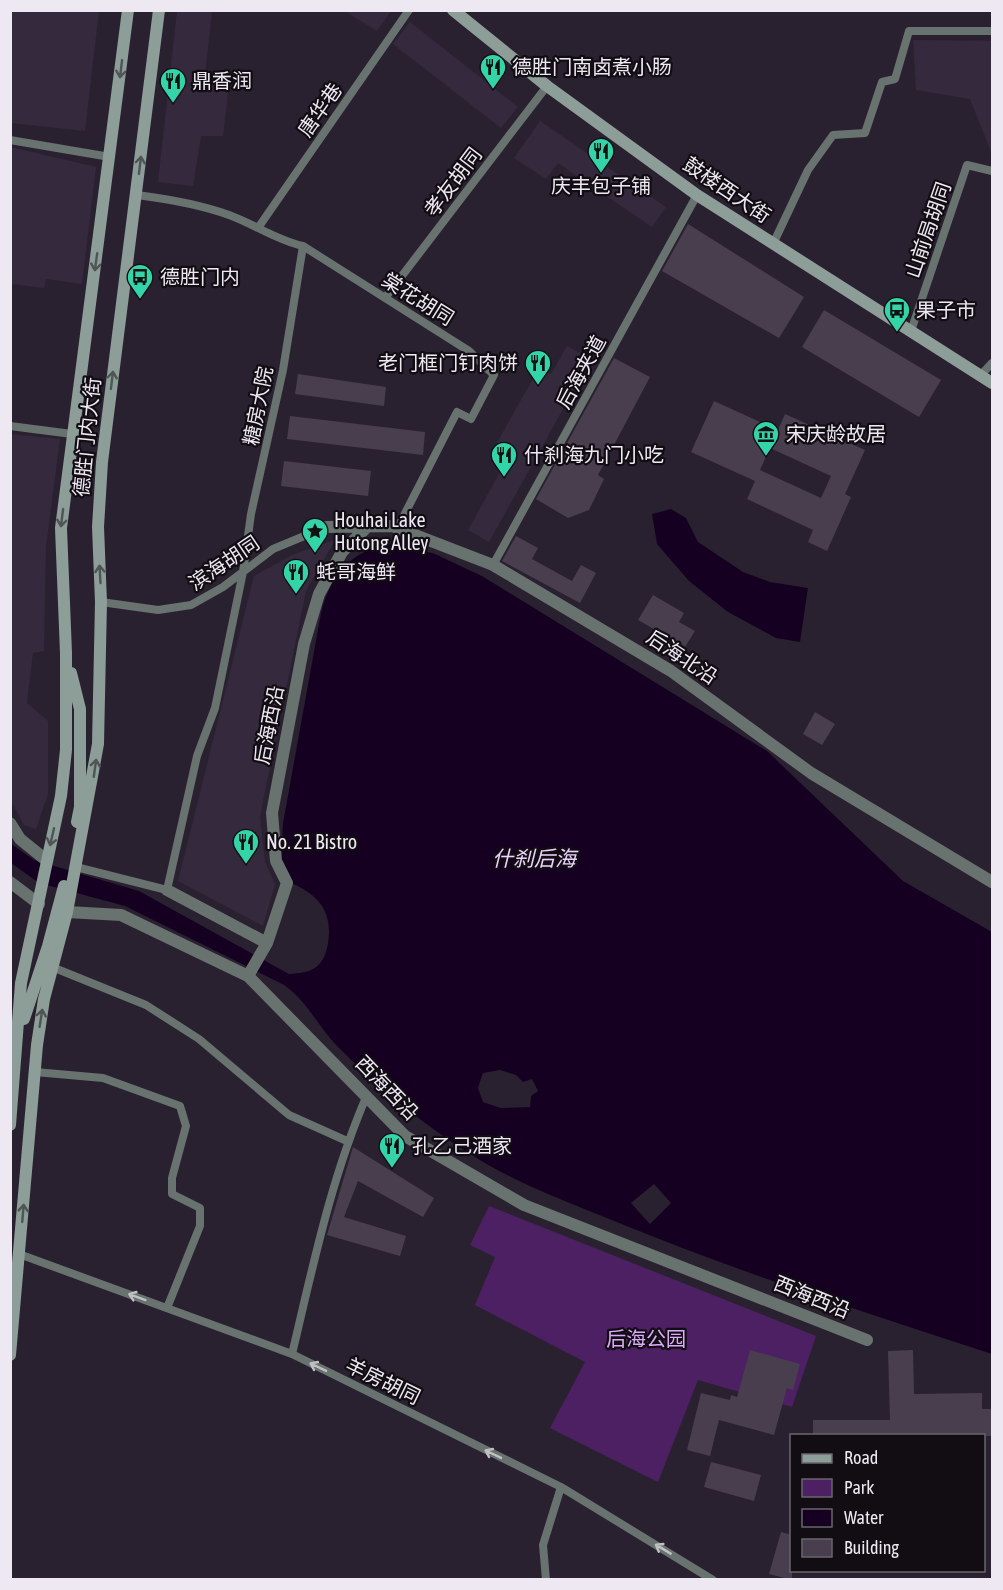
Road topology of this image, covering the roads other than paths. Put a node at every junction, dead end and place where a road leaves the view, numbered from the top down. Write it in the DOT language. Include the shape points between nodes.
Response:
graph roads {
  1 [pos="128,10"];
  2 [pos="159,10"];
  3 [pos="409,10"];
  4 [pos="453,10"];
  5 [pos="993,32"];
  6 [pos="547,86"];
  7 [pos="10,140"];
  8 [pos="110,157"];
  9 [pos="993,171"];
  10 [pos="137,195"];
  11 [pos="697,195"];
  12 [pos="258,228"];
  13 [pos="774,244"];
  14 [pos="303,246"];
  15 [pos="385,298"];
  16 [pos="911,331"];
  17 [pos="993,363"];
  18 [pos="980,376"];
  19 [pos="993,383"];
  20 [pos="10,426"];
  21 [pos="72,434"];
  22 [pos="326,527"];
  23 [pos="367,527"];
  24 [pos="397,529"];
  25 [pos="493,565"];
  26 [pos="243,573"];
  27 [pos="101,602"];
  28 [pos="66,653"];
  29 [pos="10,823"];
  30 [pos="46,860"];
  31 [pos="72,866"];
  32 [pos="10,882"];
  33 [pos="993,882"];
  34 [pos="167,890"];
  35 [pos="39,904"];
  36 [pos="63,912"];
  37 [pos="267,943"];
  38 [pos="52,967"];
  39 [pos="248,975"];
  40 [pos="16,982"];
  41 [pos="16,1046"];
  42 [pos="35,1072"];
  43 [pos="367,1095"];
  44 [pos="10,1125"];
  45 [pos="347,1141"];
  46 [pos="19,1254"];
  47 [pos="167,1308"];
  48 [pos="867,1340"];
  49 [pos="10,1354"];
  50 [pos="292,1354"];
  51 [pos="561,1487"];
  52 [pos="546,1580"];
  53 [pos="713,1580"];
  1 -- 8 [label="main road, 德胜门内大街, one-way"];
  10 -- 2 [label="main road, 德胜门内大街, one-way"];
  3 -- 12 [label="lane, 唐华巷"];
  4 -- 6 [label="main road, 鼓楼西大街"];
  5 -- 13 [label="lane" via="909,31 895,79 882,82 865,133 833,135 808,170"];
  6 -- 11 [label="main road, 鼓楼西大街"];
  6 -- 15 [label="lane, 孝友胡同"];
  7 -- 8 [label="lane"];
  8 -- 21 [label="main road, 德胜门内大街, one-way"];
  9 -- 16 [label="lane, 山前局胡同" via="967,165"];
  10 -- 12 [label="lane, 棠花胡同" via="175,199 230,215"];
  27 -- 10 [label="main road, 德胜门内大街, one-way" via="98,527 102,462"];
  11 -- 13 [label="main road, 鼓楼西大街"];
  11 -- 25 [label="lane, 后海夹道"];
  12 -- 14 [label="lane, 棠花胡同"];
  13 -- 16 [label="main road, 鼓楼西大街"];
  14 -- 15 [label="lane, 棠花胡同"];
  14 -- 26 [label="lane, 糖房大院"];
  15 -- 24 [label="lane, 棠花胡同" via="469,351 494,375 471,418 457,412"];
  16 -- 18 [label="main road, 鼓楼西大街"];
  17 -- 18 [label="lane"];
  18 -- 19 [label="main road, 鼓楼西大街"];
  20 -- 21 [label="lane"];
  21 -- 28 [label="main road, 德胜门内大街, one-way" via="61,528"];
  22 -- 23 [label="street, 后海北沿"];
  22 -- 26 [label="lane, 滨海胡同" via="273,549"];
  23 -- 24 [label="street, 后海北沿"];
  23 -- 37 [label="street, 后海西沿" via="342,552 319,594 304,644 272,813 276,861 287,883"];
  24 -- 25 [label="street, 后海北沿"];
  25 -- 33 [label="street, 后海北沿" via="671,671 811,773"];
  26 -- 27 [label="lane, 滨海胡同" via="191,605 158,610"];
  26 -- 34 [label="lane, 糖房大院" via="215,708 196,756"];
  31 -- 27 [label="main road, 德胜门内大街, one-way" via="98,744"];
  28 -- 30 [label="main road, 德胜门内大街, one-way" via="66,750 61,796"];
  28 -- 31 [label="main road, 德胜门内大街" via="80,709 80,807"];
  29 -- 30 [label="street" via="20,839"];
  30 -- 35 [label="main road, 德胜门内大街"];
  31 -- 34 [label="lane"];
  31 -- 36 [label="main road"];
  32 -- 35 [label="street"];
  34 -- 37 [label="street"];
  35 -- 40 [label="main road"];
  36 -- 38 [label="main road"];
  36 -- 39 [label="street, 西海西沿" via="121,915"];
  36 -- 41 [label="main road"];
  37 -- 39 [label="street, 后海西沿"];
  42 -- 38 [label="main road, one-way"];
  38 -- 45 [label="lane" via="146,1005 199,1039 289,1114"];
  39 -- 43 [label="street, 西海西沿"];
  40 -- 41 [label="main road"];
  41 -- 44 [label="main road"];
  46 -- 42 [label="main road, one-way"];
  42 -- 47 [label="lane" via="103,1078 180,1106 186,1125 172,1178 172,1194 200,1208 200,1226"];
  43 -- 45 [label="lane"];
  43 -- 48 [label="street, 西海西沿" via="405,1136 525,1205"];
  45 -- 50 [label="lane"];
  47 -- 46 [label="lane, 羊房胡同, one-way"];
  46 -- 49 [label="main road"];
  47 -- 50 [label="lane, 羊房胡同"];
  51 -- 50 [label="lane, 羊房胡同, one-way"];
  51 -- 52 [label="lane" via="543,1545"];
  53 -- 51 [label="lane, 羊房胡同, one-way"];
}
